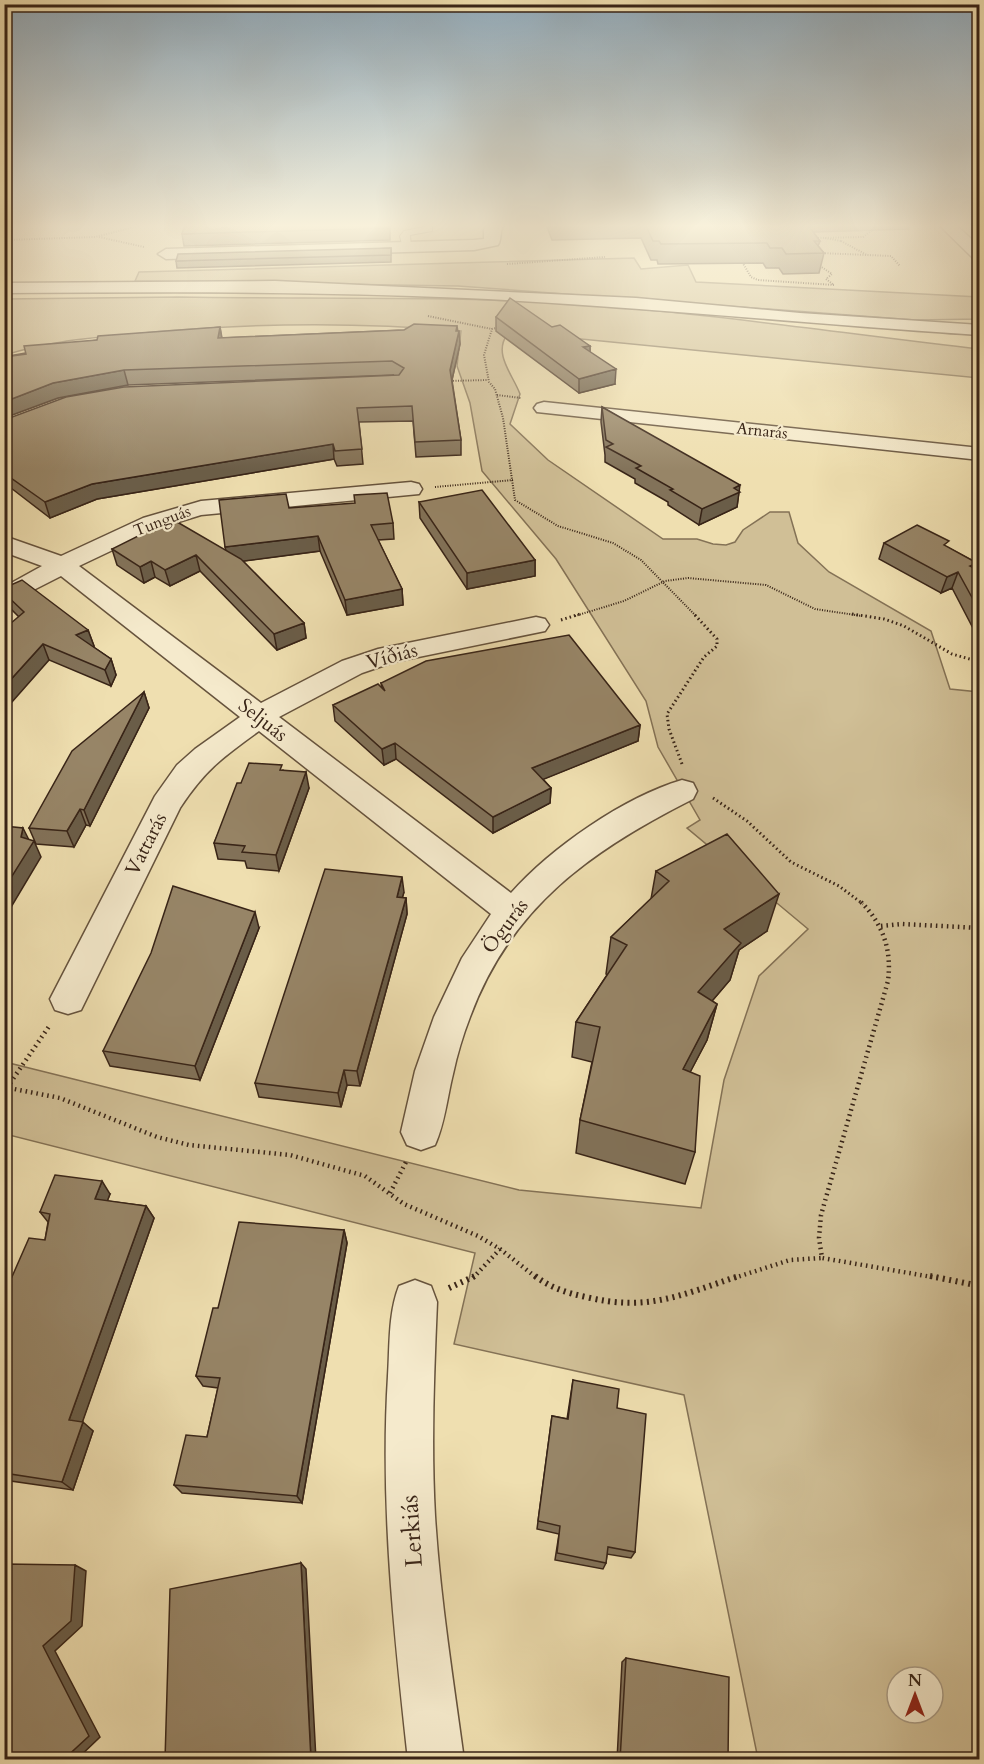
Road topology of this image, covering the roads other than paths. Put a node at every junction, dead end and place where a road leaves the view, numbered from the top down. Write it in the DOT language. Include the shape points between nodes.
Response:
graph roads {
  1 [pos="672,306"];
  2 [pos="800,318"];
  3 [pos="977,334"];
  4 [pos="544,408"];
  5 [pos="980,454"];
  6 [pos="411,489"];
  7 [pos="4,543"];
  8 [pos="64,566"];
  9 [pos="4,598"];
  10 [pos="536,626"];
  11 [pos="259,717"];
  12 [pos="690,784"];
  13 [pos="512,912"];
  14 [pos="68,999"];
  15 [pos="422,1132"];
  16 [pos="415,1302"];
  17 [pos="436,1760"];
  1 -- 2 [label="street"];
  2 -- 3 [label="street"];
  2 -- 3 [label="street" via="922,333"];
  4 -- 5 [label="street, Arnarás"];
  6 -- 8 [label="street, Tunguás" via="178,512"];
  7 -- 8 [label="street, Seljuás"];
  8 -- 9 [label="street, Tunguás"];
  8 -- 11 [label="street, Seljuás"];
  10 -- 11 [label="street, Víðiás" via="388,655 352,667"];
  11 -- 13 [label="street, Seljuás"];
  11 -- 14 [label="street, Vattarás" via="205,756 176,788"];
  12 -- 13 [label="street, Ögurás" via="590,840 542,880"];
  13 -- 15 [label="street, Ögurás" via="486,947 445,1031"];
  16 -- 17 [label="street, Lerkiás" via="408,1431 410,1507"];
}
